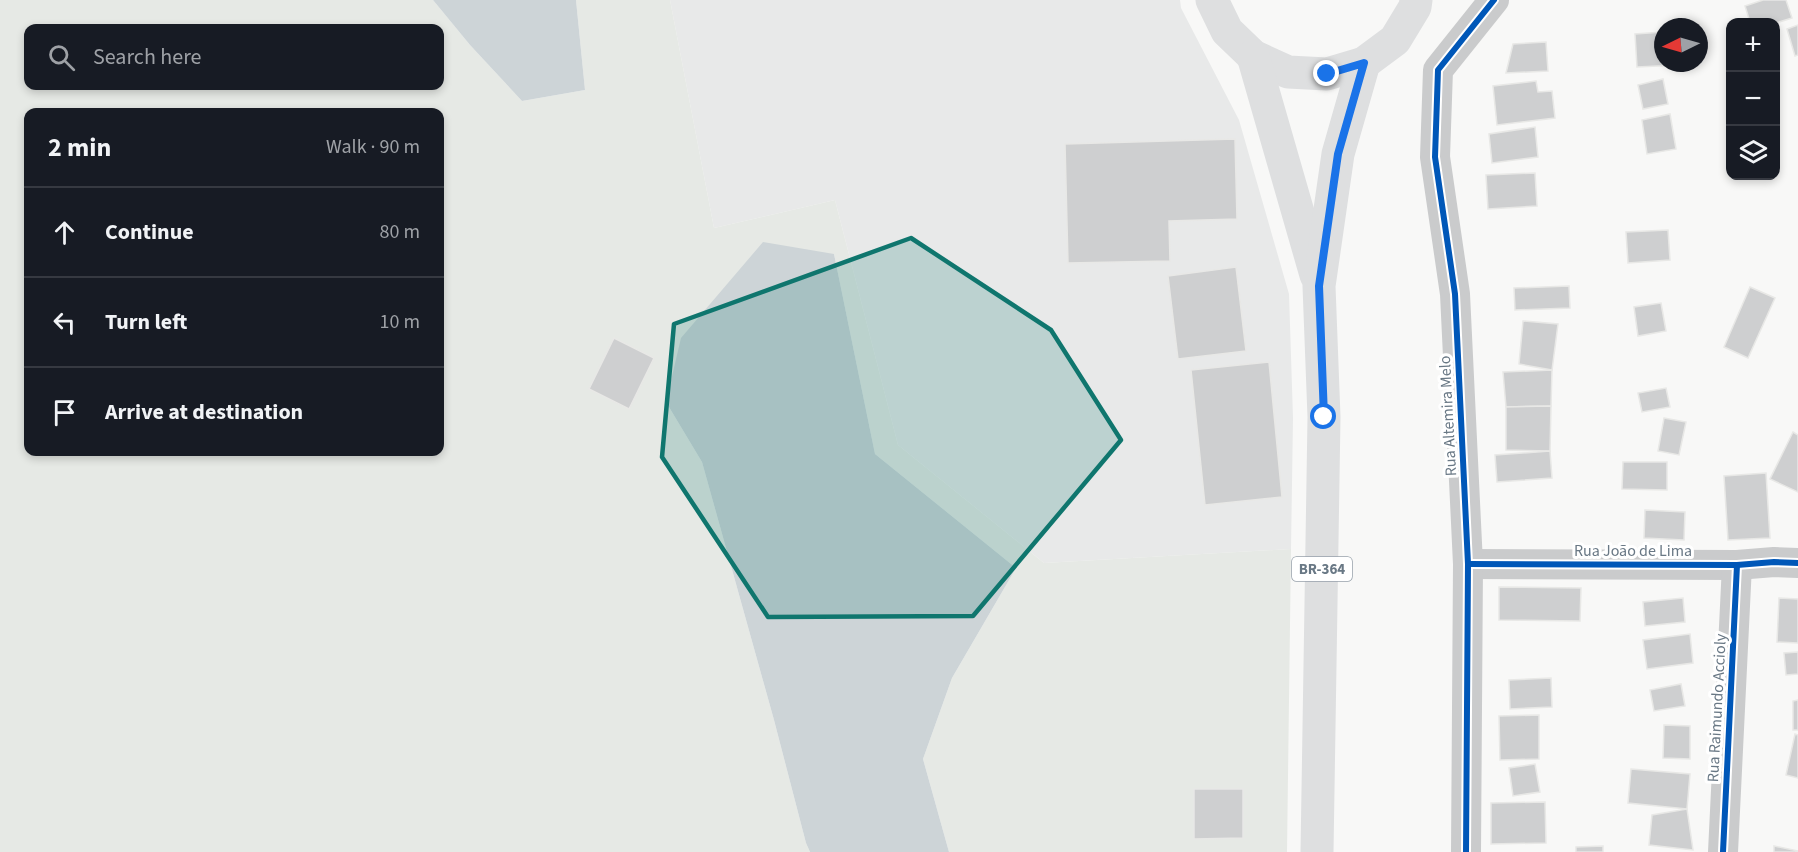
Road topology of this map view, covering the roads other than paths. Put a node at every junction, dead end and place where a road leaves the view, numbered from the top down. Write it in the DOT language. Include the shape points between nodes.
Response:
graph roads {
  1 [pos="1212,0"];
  2 [pos="1416,0"];
  3 [pos="1494,0"];
  4 [pos="1253,56"];
  5 [pos="1364,63"];
  6 [pos="1319,286"];
  7 [pos="1798,563"];
  8 [pos="1468,564"];
  9 [pos="1737,565"];
  10 [pos="1317,852"];
  11 [pos="1466,852"];
  12 [pos="1724,852"];
  1 -- 4 [label="main road" via="1227,31"];
  2 -- 5 [label="main road" via="1395,40"];
  3 -- 8 [label="street, Rua Altemira Melo" via="1438,70 1435,157 1455,294"];
  4 -- 5 [label="main road" via="1288,72 1327,74"];
  4 -- 6 [label="main road, BR-364"];
  5 -- 6 [label="main road, BR-364" via="1338,154"];
  6 -- 10 [label="main road, BR-364" via="1324,417"];
  7 -- 9 [label="street, Rua João de Lima"];
  8 -- 9 [label="street, Rua João de Lima"];
  8 -- 11 [label="street, Rua Altemira Melo"];
  9 -- 12 [label="street, Rua Raimundo Accioly"];
}
